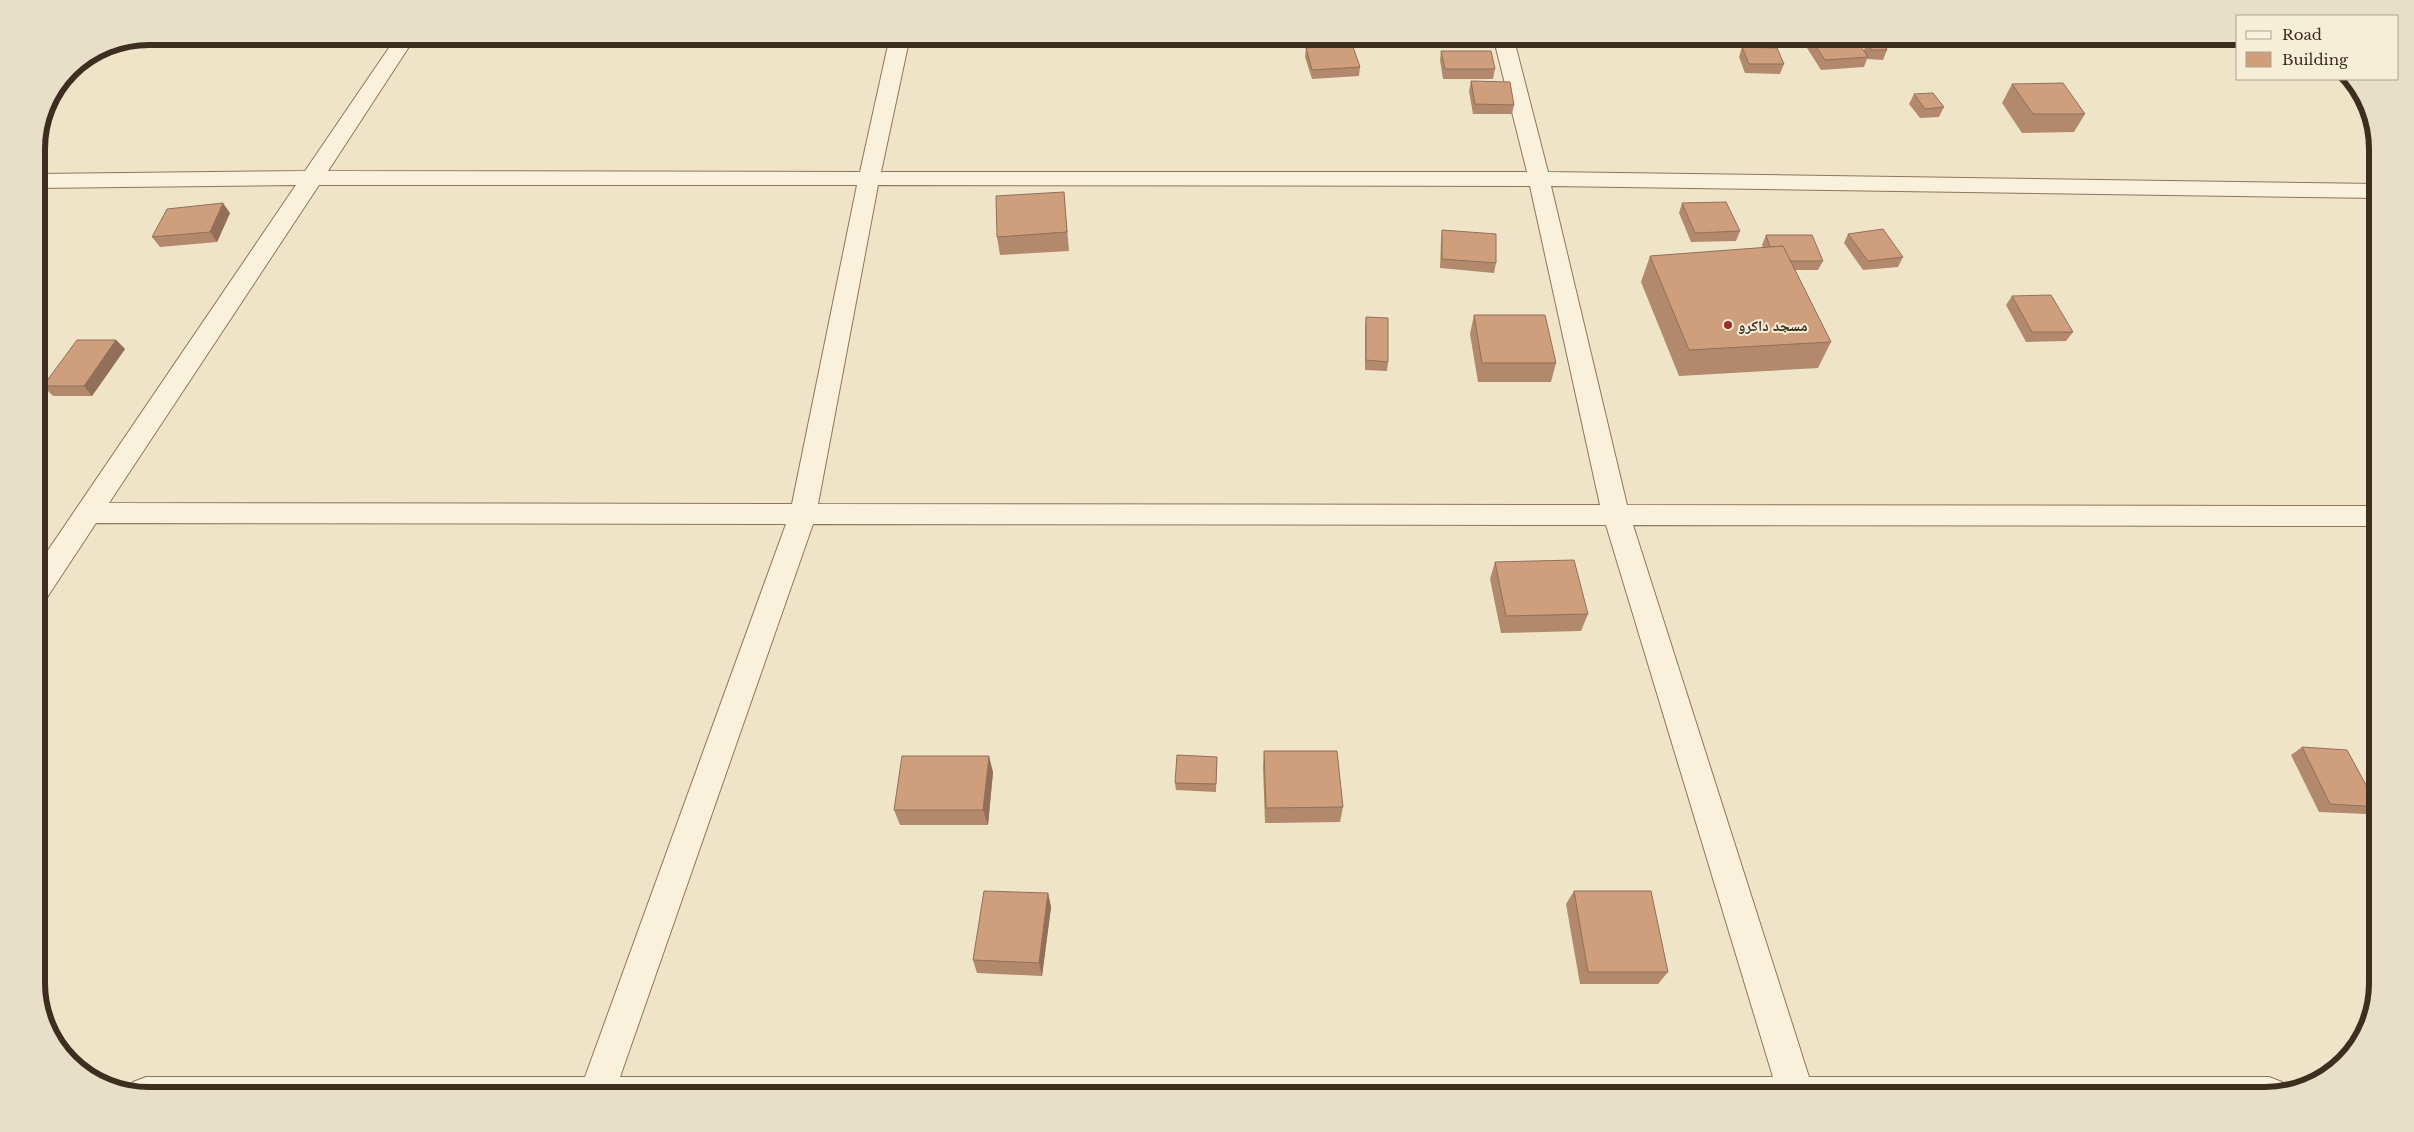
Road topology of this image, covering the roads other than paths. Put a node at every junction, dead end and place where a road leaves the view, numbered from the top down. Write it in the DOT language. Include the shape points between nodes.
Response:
graph roads {
  1 [pos="401,45"];
  2 [pos="898,45"];
  3 [pos="1505,45"];
  4 [pos="312,178"];
  5 [pos="869,178"];
  6 [pos="1538,179"];
  7 [pos="45,181"];
  8 [pos="2369,191"];
  9 [pos="89,513"];
  10 [pos="803,514"];
  11 [pos="1616,515"];
  12 [pos="2369,516"];
  13 [pos="45,578"];
  14 [pos="599,1087"];
  15 [pos="1795,1087"];
  1 -- 4 [label="street"];
  2 -- 5 [label="street"];
  3 -- 6 [label="street"];
  4 -- 5 [label="street"];
  4 -- 7 [label="street"];
  4 -- 9 [label="street"];
  5 -- 6 [label="street"];
  5 -- 10 [label="street"];
  6 -- 8 [label="street"];
  6 -- 11 [label="street"];
  9 -- 10 [label="street"];
  9 -- 13 [label="street"];
  10 -- 11 [label="street"];
  10 -- 14 [label="street"];
  11 -- 12 [label="street"];
  11 -- 15 [label="street"];
}
